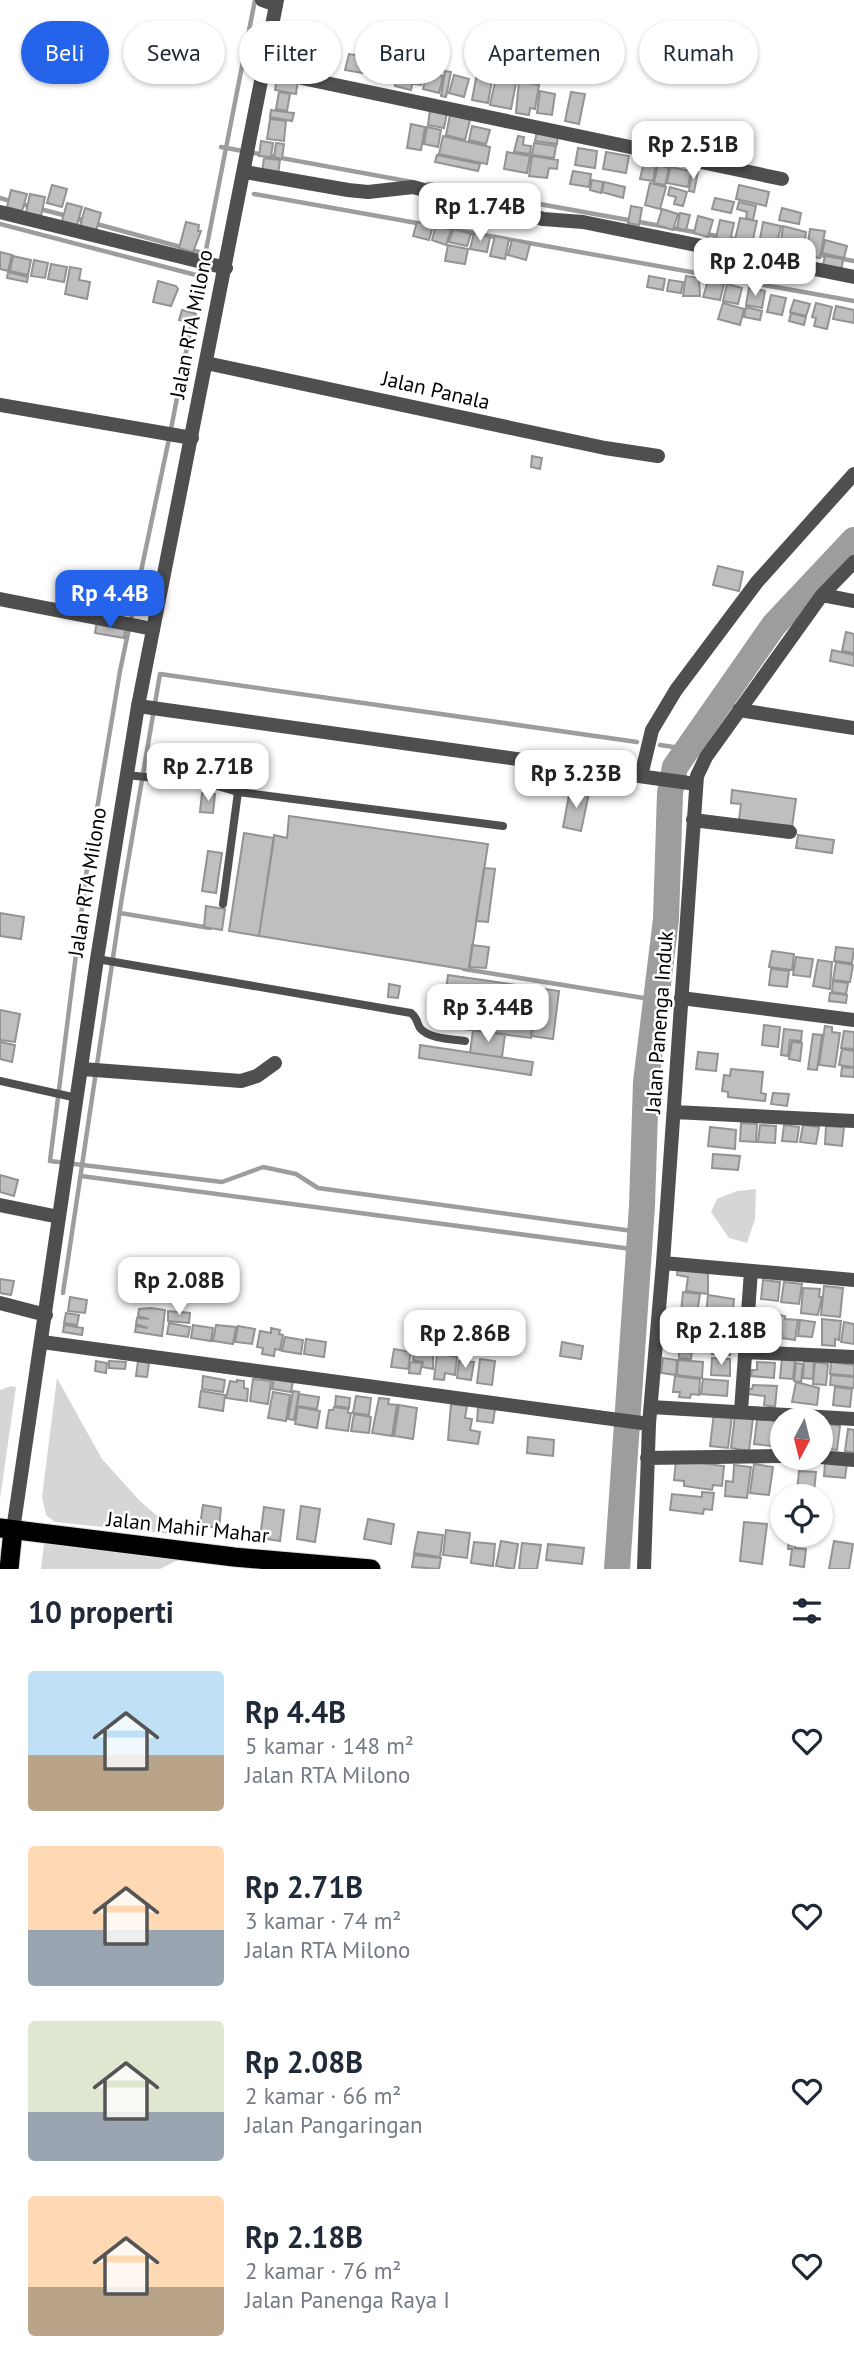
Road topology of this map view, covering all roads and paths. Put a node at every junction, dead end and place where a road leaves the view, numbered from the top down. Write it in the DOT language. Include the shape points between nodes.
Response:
graph roads {
  1 [pos="272,2"];
  2 [pos="270,21"];
  3 [pos="261,84"];
  4 [pos="331,84"];
  5 [pos="245,172"];
  6 [pos="782,179"];
  7 [pos="0,212"];
  8 [pos="226,268"];
  9 [pos="854,277"];
  10 [pos="206,363"];
  11 [pos="0,405"];
  12 [pos="192,438"];
  13 [pos="658,456"];
  14 [pos="854,474"];
  15 [pos="854,562"];
  16 [pos="822,595"];
  17 [pos="0,598"];
  18 [pos="854,601"];
  19 [pos="153,629"];
  20 [pos="138,706"];
  21 [pos="739,709"];
  22 [pos="854,728"];
  23 [pos="132,776"];
  24 [pos="641,776"];
  25 [pos="691,783"];
  26 [pos="238,792"];
  27 [pos="693,820"];
  28 [pos="503,826"];
  29 [pos="790,832"];
  30 [pos="223,904"];
  31 [pos="102,960"];
  32 [pos="681,998"];
  33 [pos="854,1020"];
  34 [pos="465,1041"];
  35 [pos="275,1063"];
  36 [pos="82,1069"];
  37 [pos="0,1081"];
  38 [pos="78,1098"];
  39 [pos="674,1112"];
  40 [pos="854,1121"];
  41 [pos="0,1205"];
  42 [pos="59,1217"];
  43 [pos="663,1263"];
  44 [pos="751,1271"];
  45 [pos="854,1280"];
  46 [pos="0,1303"];
  47 [pos="46,1315"];
  48 [pos="42,1342"];
  49 [pos="745,1352"];
  50 [pos="854,1357"];
  51 [pos="651,1407"];
  52 [pos="741,1411"];
  53 [pos="854,1419"];
  54 [pos="643,1424"];
  55 [pos="770,1457"];
  56 [pos="647,1458"];
  57 [pos="833,1458"];
  58 [pos="854,1460"];
  59 [pos="6,1529"];
  60 [pos="234,1557"];
  61 [pos="9,1569"];
  62 [pos="208,1569"];
  63 [pos="371,1569"];
  64 [pos="644,1569"];
  1 -- 2 [label="street, Jalan RTA Milono"];
  3 -- 5 [label="street, Jalan RTA Milono"];
  4 -- 6 [label="street"];
  5 -- 8 [label="street, Jalan RTA Milono"];
  5 -- 9 [label="street" via="348,190 413,187 475,204 488,201 543,219 583,222"];
  7 -- 8 [label="street"];
  8 -- 10 [label="street, Jalan RTA Milono"];
  10 -- 12 [label="street, Jalan RTA Milono"];
  10 -- 13 [label="street, Jalan Panala"];
  11 -- 12 [label="street"];
  12 -- 19 [label="street, Jalan RTA Milono"];
  14 -- 24 [label="street" via="757,583 676,690 652,730"];
  15 -- 16 [label="street"];
  16 -- 18 [label="street"];
  16 -- 21 [label="street"];
  17 -- 19 [label="street"];
  19 -- 20 [label="street, Jalan RTA Milono"];
  20 -- 23 [label="street, Jalan RTA Milono"];
  20 -- 24 [label="street"];
  21 -- 22 [label="street"];
  21 -- 25 [label="street"];
  23 -- 26 [label="lane" via="211,784"];
  23 -- 31 [label="street, Jalan RTA Milono"];
  24 -- 25 [label="street"];
  25 -- 27 [label="street, Jalan Panenga Induk"];
  26 -- 28 [label="lane"];
  26 -- 30 [label="lane"];
  27 -- 29 [label="street"];
  27 -- 32 [label="street, Jalan Panenga Induk"];
  31 -- 34 [label="lane" via="411,1013 431,1036"];
  31 -- 36 [label="street, Jalan RTA Milono"];
  32 -- 33 [label="street"];
  32 -- 39 [label="street, Jalan Panenga Induk"];
  35 -- 36 [label="street" via="241,1081"];
  36 -- 38 [label="street, Jalan RTA Milono"];
  37 -- 38 [label="lane"];
  38 -- 42 [label="street, Jalan RTA Milono"];
  39 -- 40 [label="street"];
  39 -- 43 [label="street, Jalan Panenga Induk"];
  41 -- 42 [label="street"];
  42 -- 47 [label="street, Jalan RTA Milono"];
  43 -- 44 [label="street"];
  43 -- 51 [label="street, Jalan Panenga Induk"];
  44 -- 45 [label="street"];
  44 -- 49 [label="street"];
  46 -- 47 [label="street"];
  47 -- 48 [label="street, Jalan RTA Milono"];
  48 -- 54 [label="street"];
  48 -- 59 [label="street, Jalan RTA Milono"];
  49 -- 50 [label="street"];
  49 -- 52 [label="street"];
  51 -- 52 [label="street"];
  51 -- 54 [label="street, Jalan Panenga Induk"];
  52 -- 53 [label="street"];
  54 -- 56 [label="street, Jalan Panenga Induk"];
  55 -- 56 [label="street"];
  56 -- 64 [label="street, Jalan Panenga Induk"];
  57 -- 58 [label="street"];
  59 -- 60 [label="highway, Jalan Mahir Mahar"];
  59 -- 61 [label="highway, Jalan RTA Milono"];
  60 -- 62 [label="highway"];
  60 -- 63 [label="highway, Jalan Mahir Mahar"];
}
